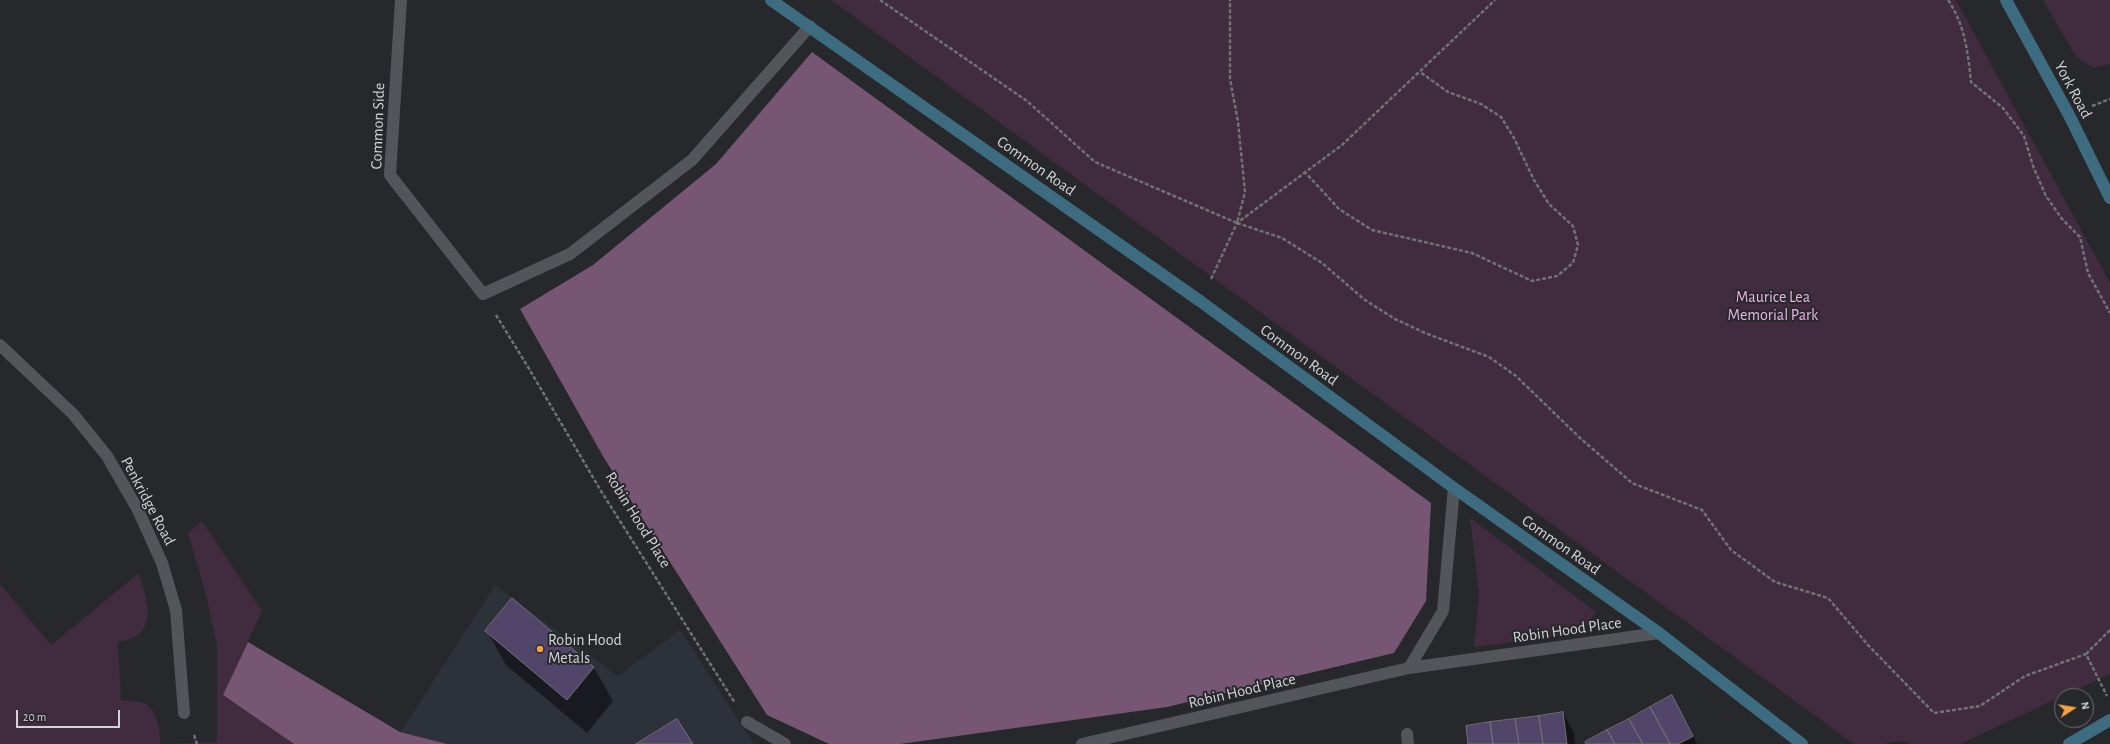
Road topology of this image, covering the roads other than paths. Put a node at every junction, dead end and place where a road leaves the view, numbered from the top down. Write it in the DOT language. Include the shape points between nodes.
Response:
graph roads {
  1 [pos="401,0"];
  2 [pos="771,0"];
  3 [pos="2006,0"];
  4 [pos="810,26"];
  5 [pos="2110,198"];
  6 [pos="0,344"];
  7 [pos="1454,488"];
  8 [pos="1659,633"];
  9 [pos="1410,668"];
  10 [pos="184,713"];
  11 [pos="2110,720"];
  12 [pos="747,722"];
  13 [pos="785,744"];
  14 [pos="1082,744"];
  15 [pos="1802,744"];
  16 [pos="2069,744"];
  1 -- 4 [label="street, Common Side" via="390,175 483,294 570,254 692,160"];
  2 -- 4 [label="street, Common Road"];
  3 -- 5 [label="street, York Road" via="2069,115"];
  4 -- 7 [label="street, Common Road" via="1200,301"];
  6 -- 10 [label="street, Penkridge Road" via="73,414 107,456 138,510 162,562 176,610"];
  7 -- 8 [label="street, Common Road"];
  7 -- 9 [label="street" via="1443,611"];
  8 -- 9 [label="street, Robin Hood Place"];
  8 -- 15 [label="street, Common Road"];
  9 -- 14 [label="street, Robin Hood Place"];
  11 -- 16 [label="street"];
  12 -- 13 [label="street"];
}
